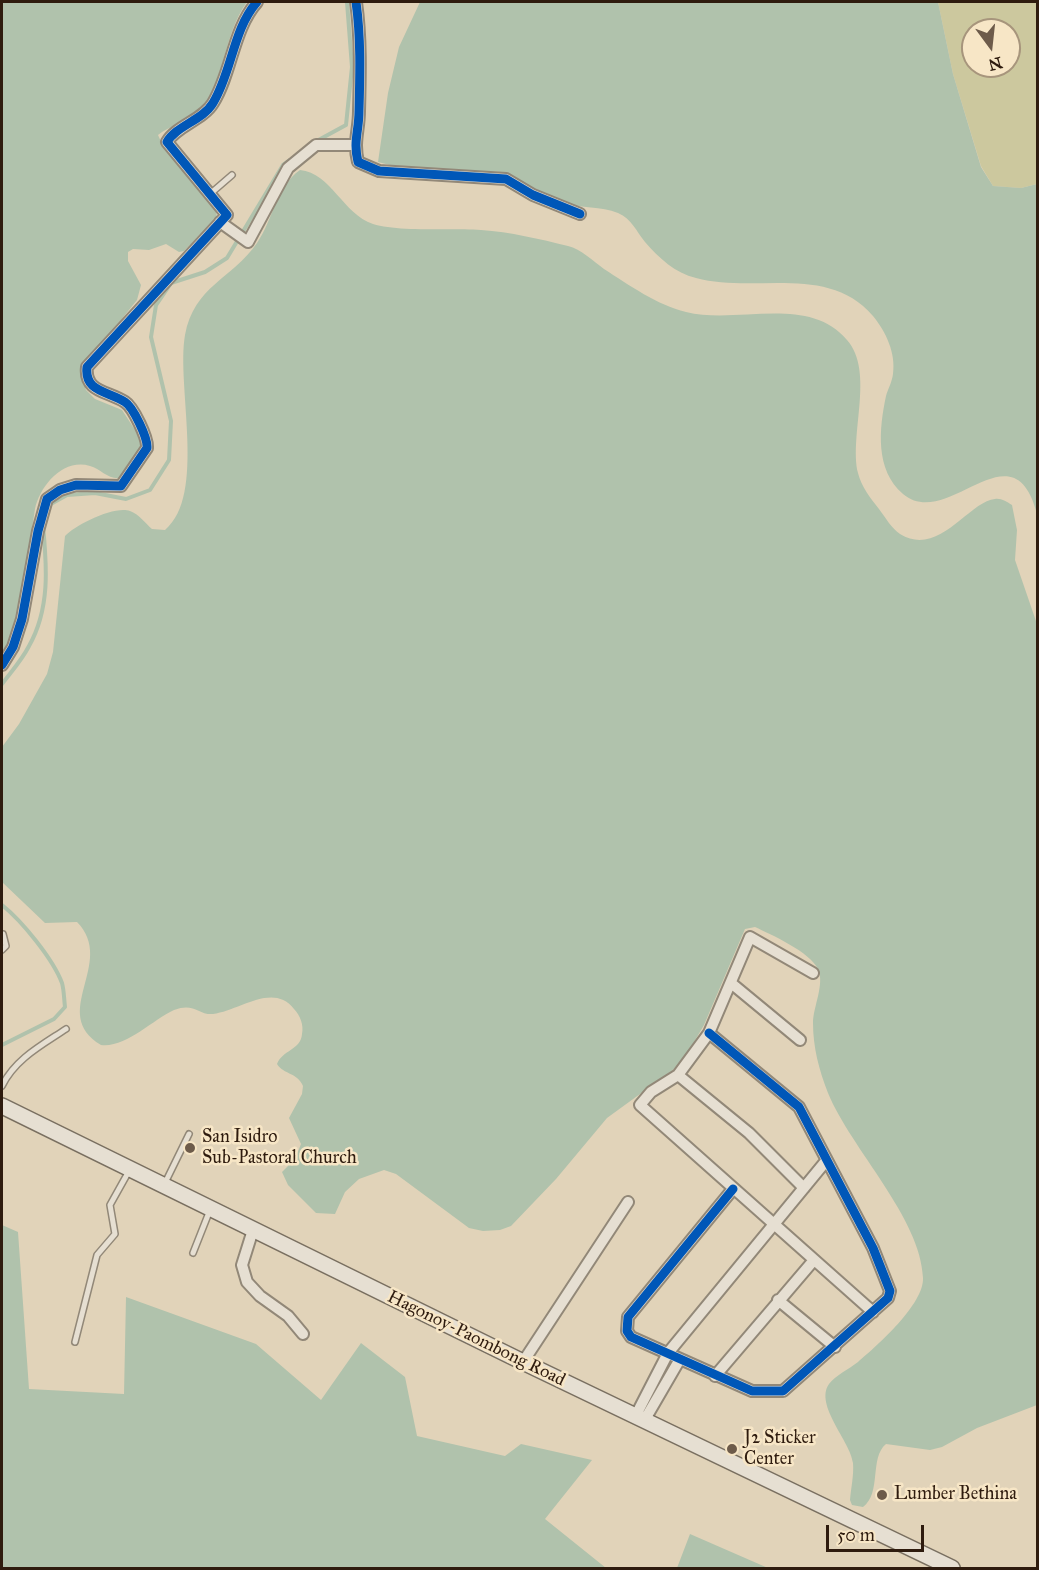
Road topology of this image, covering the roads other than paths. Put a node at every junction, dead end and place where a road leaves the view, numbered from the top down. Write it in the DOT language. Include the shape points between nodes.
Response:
graph roads {
  1 [pos="257,2"];
  2 [pos="356,2"];
  3 [pos="354,145"];
  4 [pos="232,175"];
  5 [pos="210,195"];
  6 [pos="580,214"];
  7 [pos="220,222"];
  8 [pos="2,665"];
  9 [pos="3,934"];
  10 [pos="2,950"];
  11 [pos="813,973"];
  12 [pos="731,982"];
  13 [pos="66,1029"];
  14 [pos="709,1033"];
  15 [pos="800,1040"];
  16 [pos="678,1076"];
  17 [pos="2,1086"];
  18 [pos="2,1106"];
  19 [pos="189,1134"];
  20 [pos="826,1161"];
  21 [pos="130,1169"];
  22 [pos="164,1186"];
  23 [pos="804,1188"];
  24 [pos="733,1189"];
  25 [pos="628,1202"];
  26 [pos="210,1209"];
  27 [pos="774,1225"];
  28 [pos="253,1230"];
  29 [pos="193,1254"];
  30 [pos="814,1260"];
  31 [pos="778,1300"];
  32 [pos="873,1312"];
  33 [pos="303,1334"];
  34 [pos="75,1342"];
  35 [pos="835,1347"];
  36 [pos="668,1353"];
  37 [pos="680,1359"];
  38 [pos="523,1362"];
  39 [pos="715,1376"];
  40 [pos="640,1419"];
  41 [pos="952,1569"];
  1 -- 5 [label="street" via="245,15 233,58 212,105 167,142"];
  2 -- 3 [label="street" via="360,82"];
  3 -- 6 [label="street" via="358,162 379,171 506,179"];
  3 -- 7 [label="street" via="316,145 288,168 249,241"];
  4 -- 5 [label="lane"];
  5 -- 7 [label="street" via="227,215"];
  7 -- 8 [label="street" via="87,367 86,378 91,386 127,403 145,435 147,448 121,486 76,485 47,499 22,619"];
  9 -- 10 [label="lane" via="6,946"];
  11 -- 12 [label="street" via="750,937"];
  12 -- 14 [label="street"];
  12 -- 15 [label="street"];
  13 -- 17 [label="lane" via="23,1058 7,1074"];
  14 -- 16 [label="street"];
  14 -- 20 [label="street" via="799,1107"];
  16 -- 23 [label="street" via="748,1133"];
  16 -- 24 [label="street" via="651,1092 640,1105"];
  18 -- 21 [label="main road, Hagonoy-Paombong Road"];
  19 -- 22 [label="lane"];
  20 -- 23 [label="street"];
  20 -- 32 [label="street" via="873,1248 890,1291"];
  21 -- 22 [label="main road, Hagonoy-Paombong Road"];
  21 -- 34 [label="lane" via="110,1205 116,1234 97,1255"];
  22 -- 26 [label="main road, Hagonoy-Paombong Road"];
  23 -- 27 [label="street"];
  24 -- 27 [label="street"];
  24 -- 36 [label="street" via="628,1317 627,1331 631,1337"];
  25 -- 38 [label="street"];
  26 -- 28 [label="main road, Hagonoy-Paombong Road"];
  26 -- 29 [label="lane"];
  27 -- 30 [label="street"];
  27 -- 36 [label="street"];
  28 -- 33 [label="street" via="242,1265 247,1282"];
  28 -- 38 [label="main road, Hagonoy-Paombong Road"];
  30 -- 31 [label="street"];
  30 -- 32 [label="street"];
  31 -- 35 [label="street"];
  31 -- 39 [label="street"];
  32 -- 35 [label="street"];
  35 -- 39 [label="street" via="783,1391 752,1391"];
  36 -- 37 [label="street"];
  36 -- 40 [label="street"];
  37 -- 39 [label="street"];
  37 -- 40 [label="street"];
  38 -- 40 [label="main road, Hagonoy-Paombong Road"];
  40 -- 41 [label="main road, Hagonoy-Paombong Road"];
}
